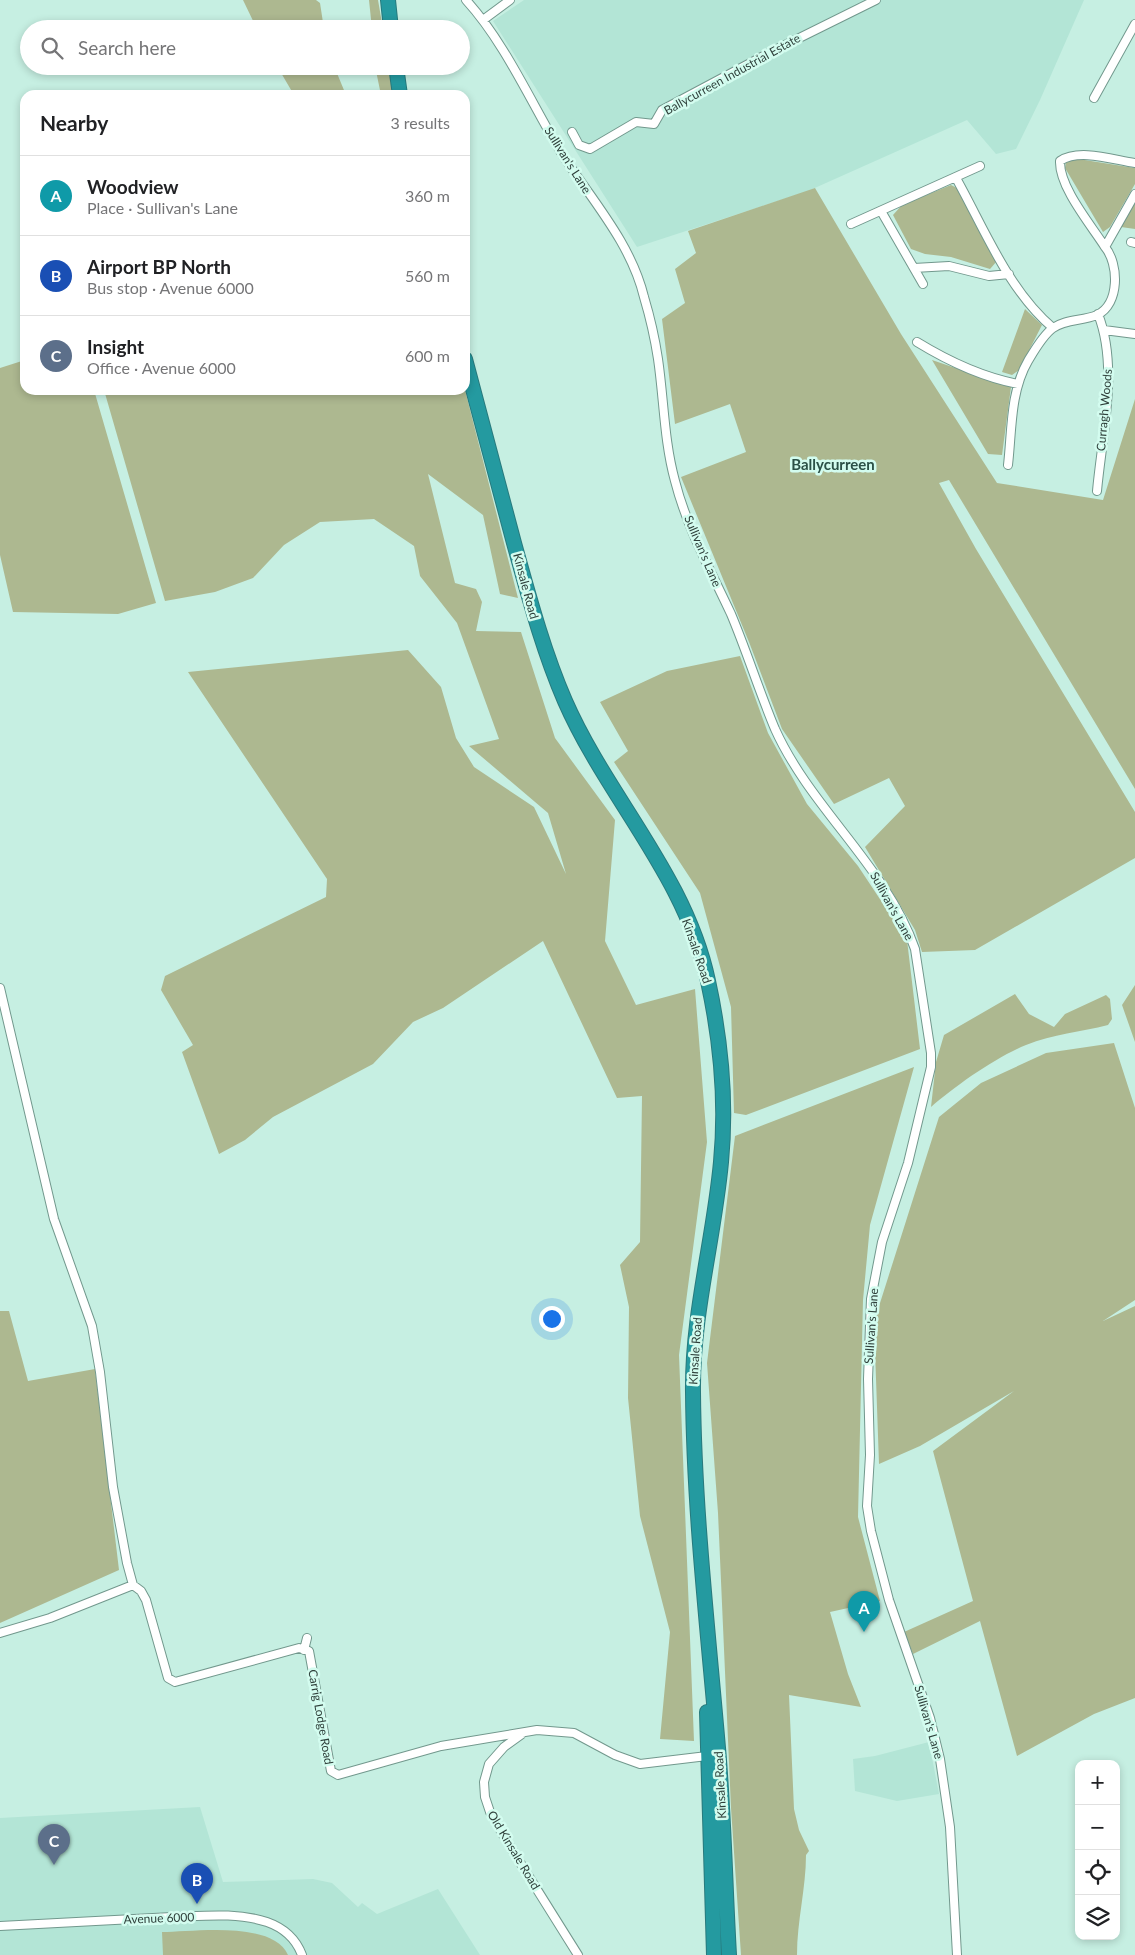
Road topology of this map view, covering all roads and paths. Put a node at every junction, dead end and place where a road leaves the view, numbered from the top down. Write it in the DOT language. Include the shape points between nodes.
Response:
graph roads {
  1 [pos="388,0"];
  2 [pos="466,0"];
  3 [pos="510,0"];
  4 [pos="876,0"];
  5 [pos="390,20"];
  6 [pos="483,20"];
  7 [pos="1135,24"];
  8 [pos="397,75"];
  9 [pos="399,90"];
  10 [pos="1094,98"];
  11 [pos="572,132"];
  12 [pos="1135,163"];
  13 [pos="980,166"];
  14 [pos="956,178"];
  15 [pos="1135,194"];
  16 [pos="881,212"];
  17 [pos="851,224"];
  18 [pos="1105,247"];
  19 [pos="914,268"];
  20 [pos="1009,274"];
  21 [pos="923,284"];
  22 [pos="1098,314"];
  23 [pos="1053,328"];
  24 [pos="1104,330"];
  25 [pos="1135,334"];
  26 [pos="917,342"];
  27 [pos="470,378"];
  28 [pos="1018,384"];
  29 [pos="1008,465"];
  30 [pos="1097,491"];
  31 [pos="0,988"];
  32 [pos="133,1584"];
  33 [pos="705,1616"];
  34 [pos="0,1633"];
  35 [pos="306,1638"];
  36 [pos="304,1650"];
  37 [pos="524,1732"];
  38 [pos="707,1756"];
  39 [pos="0,1926"];
  40 [pos="302,1955"];
  41 [pos="578,1955"];
  42 [pos="714,1955"];
  43 [pos="729,1955"];
  44 [pos="957,1955"];
  1 -- 5 [label="highway"];
  2 -- 6 [label="street, Sullivan's Lane"];
  3 -- 6 [label="street"];
  4 -- 11 [label="street, Ballycurreen Industrial Estate" via="662,110 654,124 636,122 590,149 580,145"];
  6 -- 44 [label="street, Sullivan's Lane" via="630,259 644,294 658,358 667,446 675,483 776,730 812,794 873,870 915,949 931,1066 910,1155 882,1242 871,1299 867,1506 889,1600 930,1718 940,1758 950,1826"];
  7 -- 10 [label="street"];
  8 -- 9 [label="highway"];
  12 -- 18 [label="street" via="1080,155 1060,161 1068,188"];
  13 -- 14 [label="street"];
  14 -- 16 [label="street"];
  14 -- 20 [label="street"];
  15 -- 18 [label="street"];
  16 -- 17 [label="street"];
  16 -- 19 [label="street"];
  18 -- 22 [label="street" via="1110,253 1116,285 1107,305"];
  19 -- 20 [label="street" via="949,266 989,276"];
  19 -- 21 [label="street"];
  20 -- 23 [label="street" via="1039,316"];
  22 -- 23 [label="street"];
  22 -- 24 [label="street, Curragh Woods"];
  23 -- 28 [label="street" via="1029,360"];
  24 -- 25 [label="street"];
  24 -- 30 [label="street, Curragh Woods" via="1109,360"];
  26 -- 28 [label="street" via="943,358 998,380"];
  27 -- 33 [label="highway, Kinsale Road" via="542,644 567,705 596,760 678,896 707,974 722,1072 724,1125 721,1167 698,1306 693,1390"];
  28 -- 29 [label="street"];
  31 -- 32 [label="street" via="54,1220 92,1326 113,1487"];
  32 -- 34 [label="street" via="50,1618"];
  32 -- 36 [label="street" via="146,1600 168,1678 175,1682 299,1648"];
  33 -- 38 [label="highway, Kinsale Road"];
  33 -- 43 [label="highway, Kinsale Road" via="719,1753"];
  35 -- 36 [label="street"];
  36 -- 37 [label="street, Carrig Lodge Road" via="309,1651 312,1660 321,1729 331,1771 338,1775 441,1746"];
  37 -- 38 [label="street" via="567,1731 626,1761 640,1764"];
  37 -- 41 [label="street, Old Kinsale Road" via="489,1764 484,1782 485,1797 506,1840"];
  38 -- 42 [label="highway, Kinsale Road"];
  39 -- 40 [label="street, Avenue 6000" via="246,1917 268,1922 285,1931 298,1944"];
}
